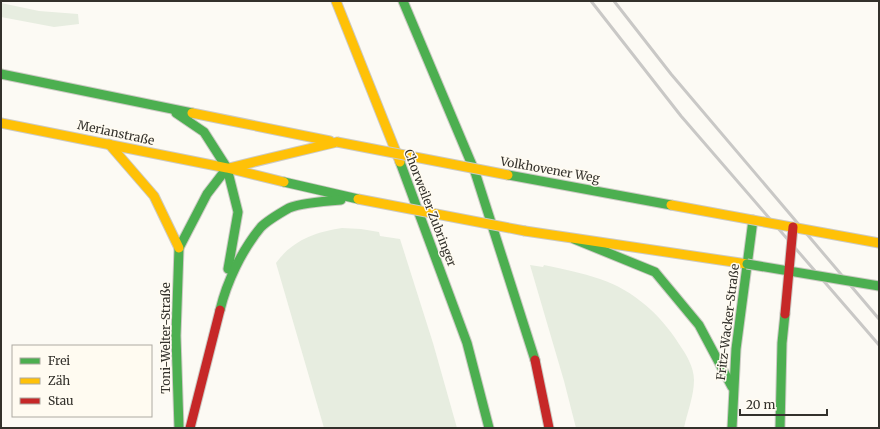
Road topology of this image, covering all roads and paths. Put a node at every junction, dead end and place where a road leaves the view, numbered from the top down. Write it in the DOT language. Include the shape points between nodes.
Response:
graph roads {
  1 [pos="336,1"];
  2 [pos="403,1"];
  3 [pos="1,74"];
  4 [pos="169,108"];
  5 [pos="1,122"];
  6 [pos="337,142"];
  7 [pos="109,144"];
  8 [pos="227,168"];
  9 [pos="358,198"];
  10 [pos="753,220"];
  11 [pos="793,227"];
  12 [pos="574,239"];
  13 [pos="879,243"];
  14 [pos="179,248"];
  15 [pos="747,264"];
  16 [pos="788,271"];
  17 [pos="879,286"];
  18 [pos="223,298"];
  19 [pos="732,387"];
  20 [pos="179,428"];
  21 [pos="190,428"];
  22 [pos="489,428"];
  23 [pos="549,428"];
  24 [pos="732,428"];
  25 [pos="780,428"];
  1 -- 22 [label="main road, Chorweiler Zubringer" via="408,181 467,343"];
  2 -- 23 [label="main road" via="475,172 533,352"];
  3 -- 4 [label="main road"];
  4 -- 6 [label="main road, Volkhovener Weg"];
  4 -- 8 [label="main road" via="204,132"];
  5 -- 7 [label="main road, Merianstraße"];
  6 -- 8 [label="main road"];
  6 -- 10 [label="main road, Volkhovener Weg, bridge"];
  7 -- 8 [label="main road, Merianstraße"];
  7 -- 14 [label="main road, Toni-Welter-Straße" via="154,196"];
  8 -- 9 [label="main road"];
  8 -- 14 [label="main road, Toni-Welter-Straße" via="207,194"];
  8 -- 18 [label="main road" via="238,212"];
  9 -- 12 [label="main road, bridge"];
  9 -- 18 [label="main road" via="290,208 262,226 242,254"];
  10 -- 11 [label="main road, Volkhovener Weg, bridge"];
  10 -- 15 [label="main road, Fritz-Wacker-Straße"];
  11 -- 13 [label="main road, Volkhovener Weg, bridge"];
  11 -- 16 [label="main road, bridge"];
  12 -- 15 [label="main road"];
  12 -- 19 [label="main road" via="654,272 699,325"];
  14 -- 20 [label="main road, Toni-Welter-Straße" via="176,336"];
  15 -- 16 [label="main road, bridge"];
  15 -- 19 [label="main road, Fritz-Wacker-Straße"];
  16 -- 17 [label="main road, bridge"];
  16 -- 25 [label="main road, bridge" via="782,344"];
  18 -- 21 [label="main road"];
  19 -- 24 [label="main road, Fritz-Wacker-Straße"];
}
